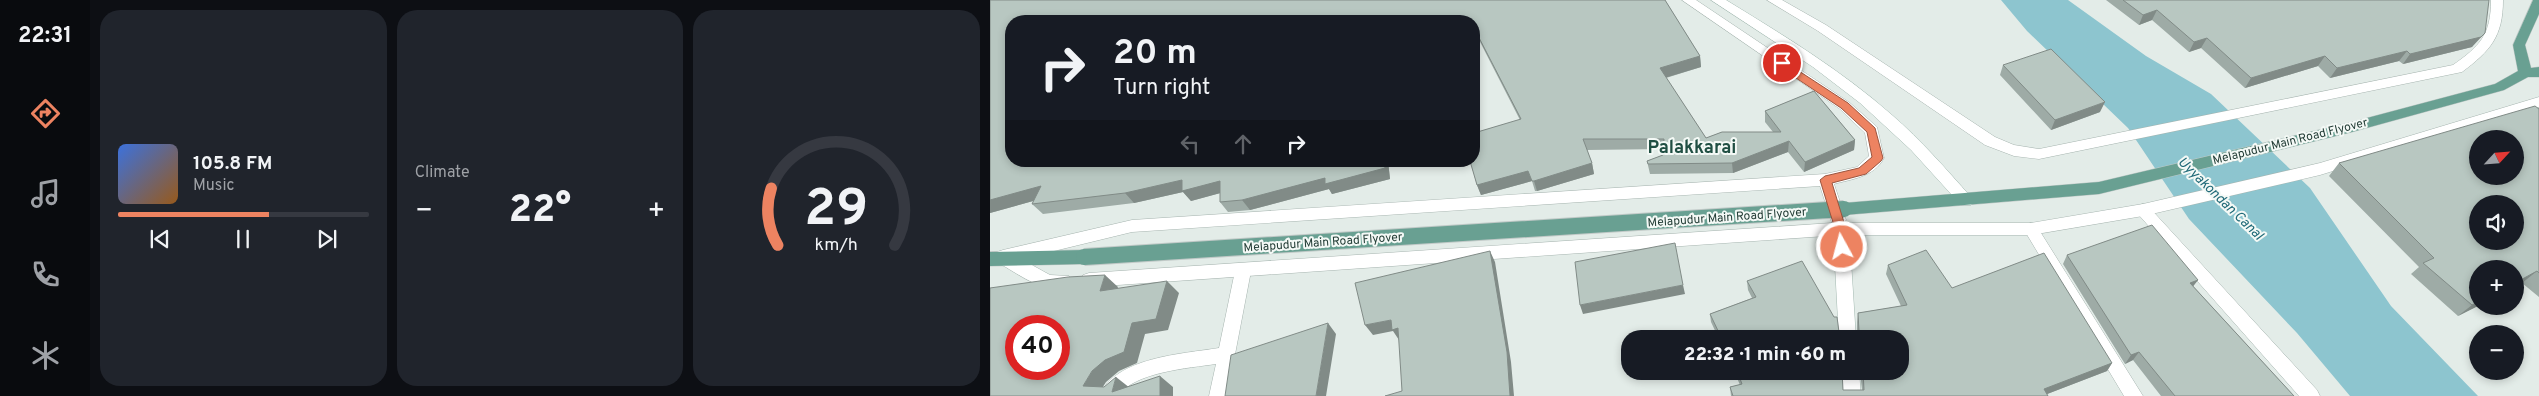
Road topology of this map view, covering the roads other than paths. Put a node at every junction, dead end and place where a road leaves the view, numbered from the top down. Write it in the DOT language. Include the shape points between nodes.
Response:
graph roads {
  1 [pos="1688,0"];
  2 [pos="1717,0"];
  3 [pos="1773,0"];
  4 [pos="2497,0"];
  5 [pos="2539,0"];
  6 [pos="2532,72"];
  7 [pos="2539,102"];
  8 [pos="2521,109"];
  9 [pos="2533,118"];
  10 [pos="1825,180"];
  11 [pos="1966,201"];
  12 [pos="2143,210"];
  13 [pos="1841,229"];
  14 [pos="2031,230"];
  15 [pos="996,258"];
  16 [pos="1243,271"];
  17 [pos="1847,330"];
  18 [pos="1225,355"];
  19 [pos="1851,380"];
  20 [pos="1108,396"];
  21 [pos="1218,396"];
  22 [pos="1852,396"];
  23 [pos="2134,396"];
  24 [pos="2310,396"];
  1 -- 10 [label="street" via="1845,106 1872,131 1877,158 1862,171"];
  2 -- 11 [label="street" via="1776,36 1852,90 1909,139"];
  3 -- 4 [label="street" via="1822,28 1974,131 2006,149 2022,154 2039,154 2457,69 2479,54 2494,34 2498,18"];
  5 -- 6 [label="main road" via="2519,45"];
  6 -- 11 [label="main road, Melapudur Main Road Flyover" via="2499,87 2352,127 2099,188"];
  7 -- 8 [label="street"];
  8 -- 9 [label="street"];
  8 -- 12 [label="street" via="2320,169"];
  10 -- 13 [label="street"];
  10 -- 15 [label="street" via="1132,226"];
  11 -- 15 [label="main road, Melapudur Main Road Flyover, bridge" via="1084,257"];
  12 -- 14 [label="street"];
  12 -- 24 [label="street"];
  13 -- 14 [label="street"];
  13 -- 16 [label="street"];
  13 -- 17 [label="street"];
  14 -- 23 [label="street"];
  15 -- 16 [label="street" via="1048,282"];
  16 -- 18 [label="street"];
  18 -- 20 [label="street" via="1152,368 1124,378"];
  18 -- 21 [label="street"];
  19 -- 22 [label="street"];
}
